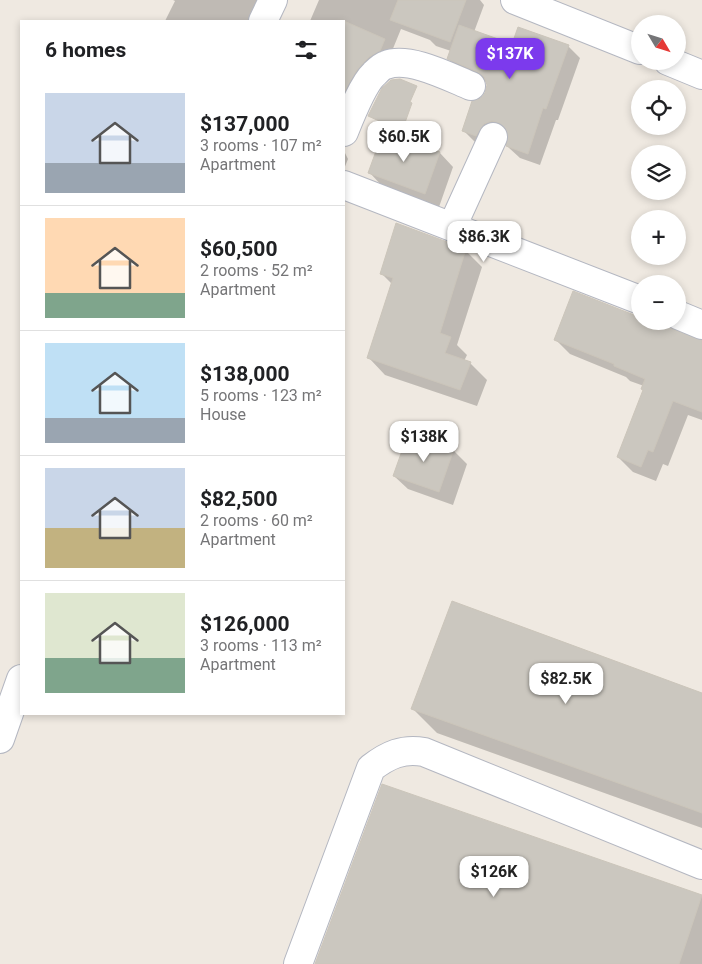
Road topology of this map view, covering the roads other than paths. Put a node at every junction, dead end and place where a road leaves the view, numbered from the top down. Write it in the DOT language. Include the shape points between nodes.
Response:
graph roads {
  1 [pos="274,0"];
  2 [pos="515,0"];
  3 [pos="264,20"];
  4 [pos="631,46"];
  5 [pos="686,68"];
  6 [pos="702,75"];
  7 [pos="471,86"];
  8 [pos="345,130"];
  9 [pos="494,137"];
  10 [pos="345,185"];
  11 [pos="452,227"];
  12 [pos="631,297"];
  13 [pos="686,318"];
  14 [pos="702,325"];
  15 [pos="20,682"];
  16 [pos="0,739"];
  17 [pos="702,865"];
  18 [pos="298,964"];
  1 -- 3 [label="street"];
  2 -- 4 [label="street"];
  5 -- 6 [label="street"];
  7 -- 8 [label="street" via="430,69 404,63 386,65 372,75"];
  9 -- 11 [label="street"];
  10 -- 11 [label="street"];
  11 -- 12 [label="street"];
  13 -- 14 [label="street"];
  15 -- 16 [label="street"];
  17 -- 18 [label="street" via="424,752 400,751 371,768"];
}
